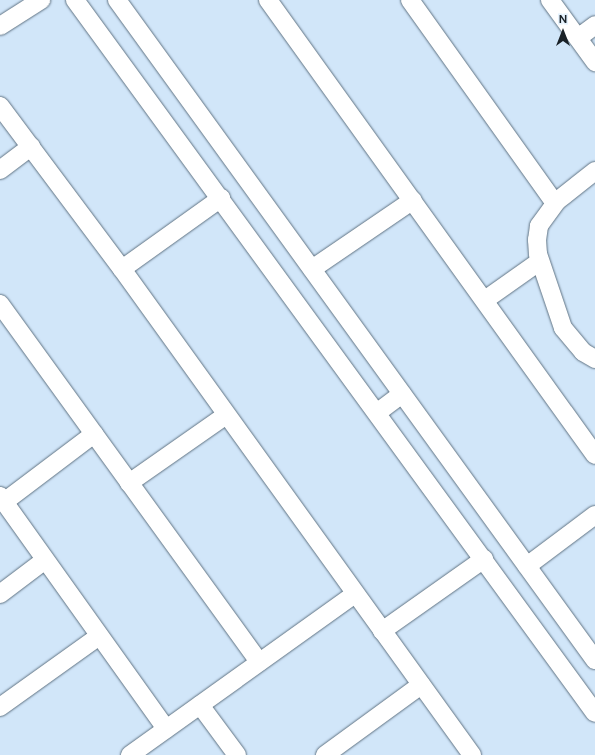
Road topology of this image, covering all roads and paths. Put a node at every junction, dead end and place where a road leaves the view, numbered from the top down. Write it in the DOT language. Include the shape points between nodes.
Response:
graph roads {
  1 [pos="40,0"];
  2 [pos="75,0"];
  3 [pos="117,0"];
  4 [pos="268,0"];
  5 [pos="410,0"];
  6 [pos="550,0"];
  7 [pos="0,26"];
  8 [pos="595,26"];
  9 [pos="578,38"];
  10 [pos="595,62"];
  11 [pos="0,106"];
  12 [pos="31,147"];
  13 [pos="0,170"];
  14 [pos="595,171"];
  15 [pos="221,198"];
  16 [pos="413,200"];
  17 [pos="555,203"];
  18 [pos="540,261"];
  19 [pos="122,269"];
  20 [pos="312,269"];
  21 [pos="485,300"];
  22 [pos="0,304"];
  23 [pos="595,359"];
  24 [pos="402,394"];
  25 [pos="378,412"];
  26 [pos="226,415"];
  27 [pos="94,434"];
  28 [pos="595,455"];
  29 [pos="129,483"];
  30 [pos="2,499"];
  31 [pos="595,515"];
  32 [pos="484,559"];
  33 [pos="45,560"];
  34 [pos="527,566"];
  35 [pos="0,594"];
  36 [pos="355,594"];
  37 [pos="382,631"];
  38 [pos="99,636"];
  39 [pos="595,660"];
  40 [pos="259,662"];
  41 [pos="421,685"];
  42 [pos="200,705"];
  43 [pos="0,707"];
  44 [pos="595,713"];
  45 [pos="166,729"];
  46 [pos="130,755"];
  47 [pos="237,755"];
  48 [pos="325,755"];
  49 [pos="472,755"];
  1 -- 7 [label="street"];
  2 -- 15 [label="street"];
  3 -- 20 [label="street"];
  4 -- 16 [label="street"];
  5 -- 17 [label="street"];
  6 -- 9 [label="street"];
  8 -- 9 [label="street"];
  9 -- 10 [label="street"];
  11 -- 12 [label="street"];
  12 -- 13 [label="street"];
  12 -- 19 [label="street"];
  14 -- 17 [label="street"];
  15 -- 19 [label="street"];
  15 -- 25 [label="street"];
  16 -- 20 [label="street"];
  16 -- 21 [label="street"];
  17 -- 18 [label="street" via="539,226 537,240"];
  18 -- 21 [label="street"];
  18 -- 23 [label="street" via="563,328 578,347"];
  19 -- 26 [label="street"];
  20 -- 24 [label="street"];
  21 -- 28 [label="street"];
  22 -- 27 [label="street"];
  24 -- 25 [label="street"];
  24 -- 34 [label="street"];
  25 -- 32 [label="street"];
  26 -- 29 [label="street"];
  26 -- 36 [label="street"];
  27 -- 29 [label="street"];
  27 -- 30 [label="street"];
  29 -- 40 [label="street"];
  30 -- 33 [label="street"];
  31 -- 34 [label="street"];
  32 -- 37 [label="street"];
  32 -- 44 [label="street"];
  33 -- 35 [label="street"];
  33 -- 38 [label="street"];
  34 -- 39 [label="street"];
  36 -- 37 [label="street"];
  36 -- 40 [label="street"];
  37 -- 41 [label="street"];
  38 -- 43 [label="street"];
  38 -- 45 [label="street"];
  40 -- 42 [label="street"];
  41 -- 48 [label="street"];
  41 -- 49 [label="street"];
  42 -- 45 [label="street"];
  42 -- 47 [label="street"];
  45 -- 46 [label="street"];
}
